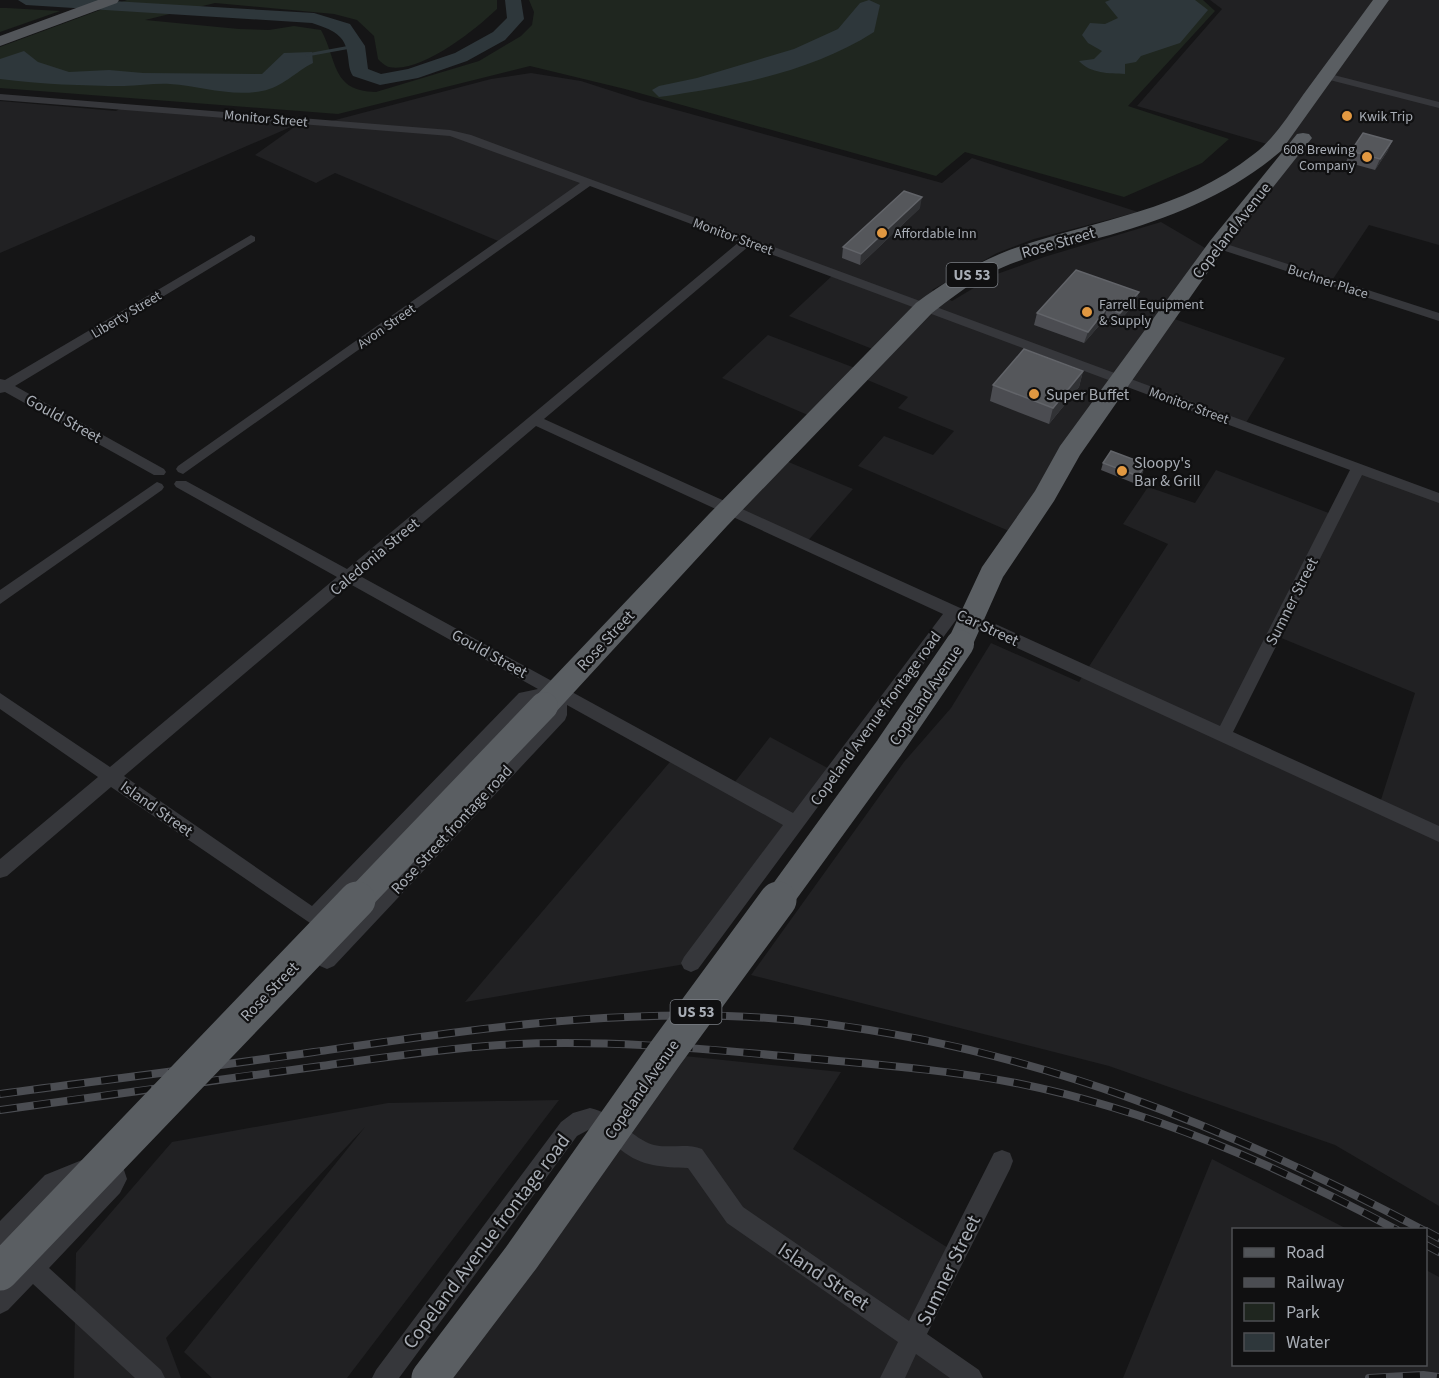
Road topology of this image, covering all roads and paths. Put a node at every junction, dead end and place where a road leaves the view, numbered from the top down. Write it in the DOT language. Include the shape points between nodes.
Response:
graph roads {
  1 [pos="112,0"];
  2 [pos="1389,1"];
  3 [pos="1381,28"];
  4 [pos="0,41"];
  5 [pos="1356,65"];
  6 [pos="1326,76"];
  7 [pos="1345,81"];
  8 [pos="0,97"];
  9 [pos="1331,99"];
  10 [pos="1439,105"];
  11 [pos="1311,126"];
  12 [pos="589,182"];
  13 [pos="251,238"];
  14 [pos="747,241"];
  15 [pos="1217,245"];
  16 [pos="924,308"];
  17 [pos="1439,316"];
  18 [pos="1120,380"];
  19 [pos="2,386"];
  20 [pos="536,421"];
  21 [pos="1358,468"];
  22 [pos="182,477"];
  23 [pos="158,479"];
  24 [pos="1439,498"];
  25 [pos="729,510"];
  26 [pos="350,576"];
  27 [pos="0,598"];
  28 [pos="962,625"];
  29 [pos="550,698"];
  30 [pos="0,700"];
  31 [pos="1224,734"];
  32 [pos="111,777"];
  33 [pos="797,824"];
  34 [pos="1439,834"];
  35 [pos="0,870"];
  36 [pos="327,960"];
  37 [pos="691,963"];
  38 [pos="694,1157"];
  39 [pos="1002,1161"];
  40 [pos="0,1237"];
  41 [pos="16,1270"];
  42 [pos="0,1302"];
  43 [pos="914,1338"];
  44 [pos="153,1378"];
  45 [pos="384,1378"];
  46 [pos="430,1378"];
  47 [pos="892,1378"];
  48 [pos="971,1378"];
  1 -- 4 [label="main road"];
  2 -- 3 [label="highway, US 53"];
  2 -- 6 [label="highway, US 53"];
  5 -- 7 [label="highway"];
  6 -- 7 [label="street"];
  6 -- 16 [label="highway, Rose Street / US 53" via="1274,147 1253,165 1202,196 1163,212 997,261 944,291"];
  7 -- 9 [label="highway"];
  7 -- 10 [label="street"];
  8 -- 12 [label="street, Monitor Street" via="450,133"];
  11 -- 15 [label="highway, Copeland Avenue / US 53"];
  12 -- 14 [label="street, Monitor Street"];
  12 -- 22 [label="street, Avon Street"];
  13 -- 19 [label="street, Liberty Street"];
  14 -- 16 [label="street, Monitor Street"];
  14 -- 20 [label="street, Caledonia Street"];
  15 -- 17 [label="street, Buchner Place"];
  15 -- 18 [label="highway, Copeland Avenue / US 53"];
  16 -- 18 [label="street, Monitor Street"];
  16 -- 25 [label="highway, Rose Street / US 53"];
  18 -- 21 [label="street, Monitor Street"];
  18 -- 28 [label="highway, Copeland Avenue / US 53" via="1069,452 1046,495 991,574"];
  19 -- 23 [label="street, Gould Street"];
  20 -- 25 [label="street, Car Street"];
  20 -- 26 [label="street, Caledonia Street"];
  21 -- 24 [label="street, Monitor Street"];
  21 -- 31 [label="street, Sumner Street"];
  22 -- 23 [label="street" via="170,468"];
  22 -- 23 [label="street" via="171,489"];
  22 -- 26 [label="street, Gould Street"];
  23 -- 27 [label="street"];
  25 -- 28 [label="street, Car Street"];
  25 -- 29 [label="highway, Rose Street / US 53"];
  26 -- 29 [label="street, Gould Street"];
  26 -- 32 [label="street, Caledonia Street"];
  28 -- 31 [label="street, Car Street"];
  28 -- 33 [label="street, Copeland Avenue frontage road"];
  28 -- 46 [label="highway, Copeland Avenue / US 53, bridge" via="914,713 473,1325"];
  29 -- 32 [label="street, Island Street" via="525,698 313,917"];
  29 -- 33 [label="street, Gould Street"];
  29 -- 36 [label="street, Rose Street frontage road" via="559,715"];
  29 -- 41 [label="highway, Rose Street / US 53, bridge"];
  30 -- 32 [label="street, Island Street"];
  31 -- 34 [label="street, Car Street"];
  32 -- 35 [label="street, Caledonia Street"];
  33 -- 37 [label="street, Copeland Avenue frontage road"];
  38 -- 43 [label="street, Island Street" via="735,1215"];
  38 -- 45 [label="street, Copeland Avenue frontage road" via="646,1154 600,1120 577,1121"];
  39 -- 43 [label="street, Sumner Street"];
  40 -- 41 [label="street" via="62,1176 74,1172 114,1172 116,1179 112,1185"];
  41 -- 42 [label="street"];
  41 -- 44 [label="street"];
  43 -- 47 [label="street, Sumner Street"];
  43 -- 48 [label="street, Island Street"];
}
